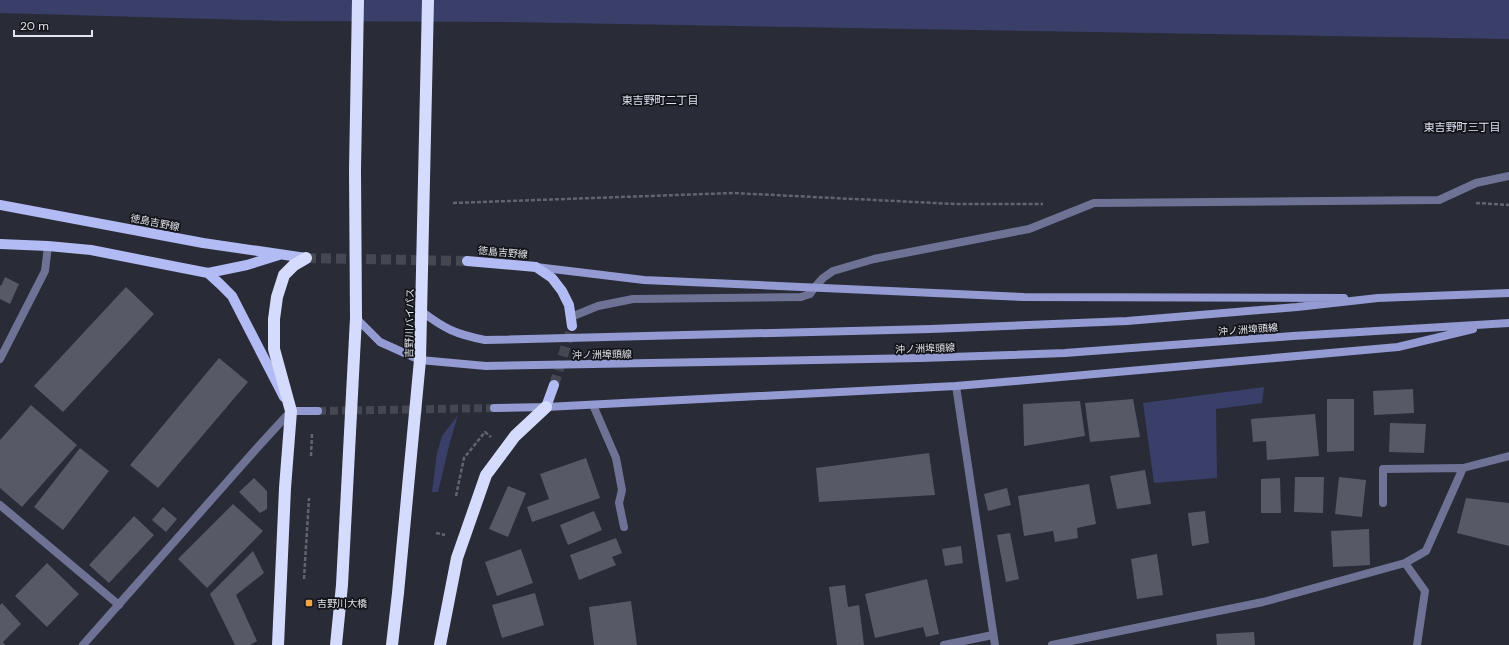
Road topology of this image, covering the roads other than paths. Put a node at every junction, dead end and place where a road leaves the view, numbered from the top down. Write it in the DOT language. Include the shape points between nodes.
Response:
graph roads {
  1 [pos="358,0"];
  2 [pos="428,0"];
  3 [pos="1509,176"];
  4 [pos="0,205"];
  5 [pos="0,244"];
  6 [pos="48,246"];
  7 [pos="281,254"];
  8 [pos="306,258"];
  9 [pos="467,261"];
  10 [pos="536,268"];
  11 [pos="208,274"];
  12 [pos="815,287"];
  13 [pos="1509,293"];
  14 [pos="1378,298"];
  15 [pos="421,311"];
  16 [pos="356,318"];
  17 [pos="572,321"];
  18 [pos="1509,323"];
  19 [pos="1496,324"];
  20 [pos="0,358"];
  21 [pos="420,360"];
  22 [pos="554,385"];
  23 [pos="956,386"];
  24 [pos="593,405"];
  25 [pos="546,407"];
  26 [pos="494,408"];
  27 [pos="291,411"];
  28 [pos="318,411"];
  29 [pos="1509,456"];
  30 [pos="1463,468"];
  31 [pos="1383,503"];
  32 [pos="0,505"];
  33 [pos="624,527"];
  34 [pos="1405,563"];
  35 [pos="119,606"];
  36 [pos="993,635"];
  37 [pos="83,645"];
  38 [pos="278,645"];
  39 [pos="336,645"];
  40 [pos="392,645"];
  41 [pos="440,645"];
  42 [pos="944,645"];
  43 [pos="994,645"];
  44 [pos="1052,645"];
  45 [pos="1417,645"];
  1 -- 16 [label="highway"];
  2 -- 15 [label="highway, 吉野川バイパス"];
  3 -- 12 [label="street" via="1476,183 1439,200 1094,204 1029,228 874,259 833,271"];
  4 -- 7 [label="main road, 徳島吉野線" via="203,243"];
  5 -- 6 [label="main road"];
  6 -- 11 [label="main road" via="91,250"];
  6 -- 20 [label="street" via="45,271"];
  7 -- 8 [label="main road, 徳島吉野線"];
  7 -- 11 [label="main road"];
  8 -- 27 [label="highway" via="284,275 276,297 274,349"];
  9 -- 10 [label="main road, 徳島吉野線"];
  10 -- 12 [label="main road" via="644,280"];
  10 -- 17 [label="main road, 徳島吉野線" via="552,278 562,291 569,305"];
  11 -- 27 [label="main road" via="232,296"];
  12 -- 14 [label="main road" via="1024,297"];
  12 -- 17 [label="street" via="810,294 802,297 633,299 598,306"];
  13 -- 14 [label="main road, 沖ノ洲埠頭線"];
  14 -- 15 [label="main road, 沖ノ洲埠頭線" via="1127,321 931,329 485,340 461,335 441,326"];
  15 -- 21 [label="highway, 吉野川バイパス"];
  16 -- 21 [label="main road, 沖ノ洲埠頭線" via="380,342"];
  16 -- 39 [label="highway" via="342,585"];
  18 -- 19 [label="main road, 沖ノ洲埠頭線"];
  19 -- 21 [label="main road, 沖ノ洲埠頭線" via="1065,353 921,358 486,366"];
  19 -- 23 [label="main road" via="1398,347"];
  21 -- 40 [label="highway, 吉野川バイパス"];
  22 -- 25 [label="main road"];
  23 -- 24 [label="main road"];
  23 -- 36 [label="street"];
  24 -- 25 [label="main road"];
  24 -- 33 [label="street" via="616,458 622,490 619,503"];
  25 -- 26 [label="main road"];
  25 -- 41 [label="highway" via="515,436 486,475 457,558"];
  27 -- 28 [label="main road"];
  27 -- 35 [label="street"];
  27 -- 38 [label="highway"];
  29 -- 30 [label="street"];
  30 -- 31 [label="street" via="1383,469"];
  30 -- 34 [label="street" via="1426,551"];
  32 -- 35 [label="street"];
  34 -- 44 [label="street" via="1263,602"];
  34 -- 45 [label="street" via="1426,591"];
  35 -- 37 [label="street"];
  36 -- 42 [label="street"];
  36 -- 43 [label="street"];
}
